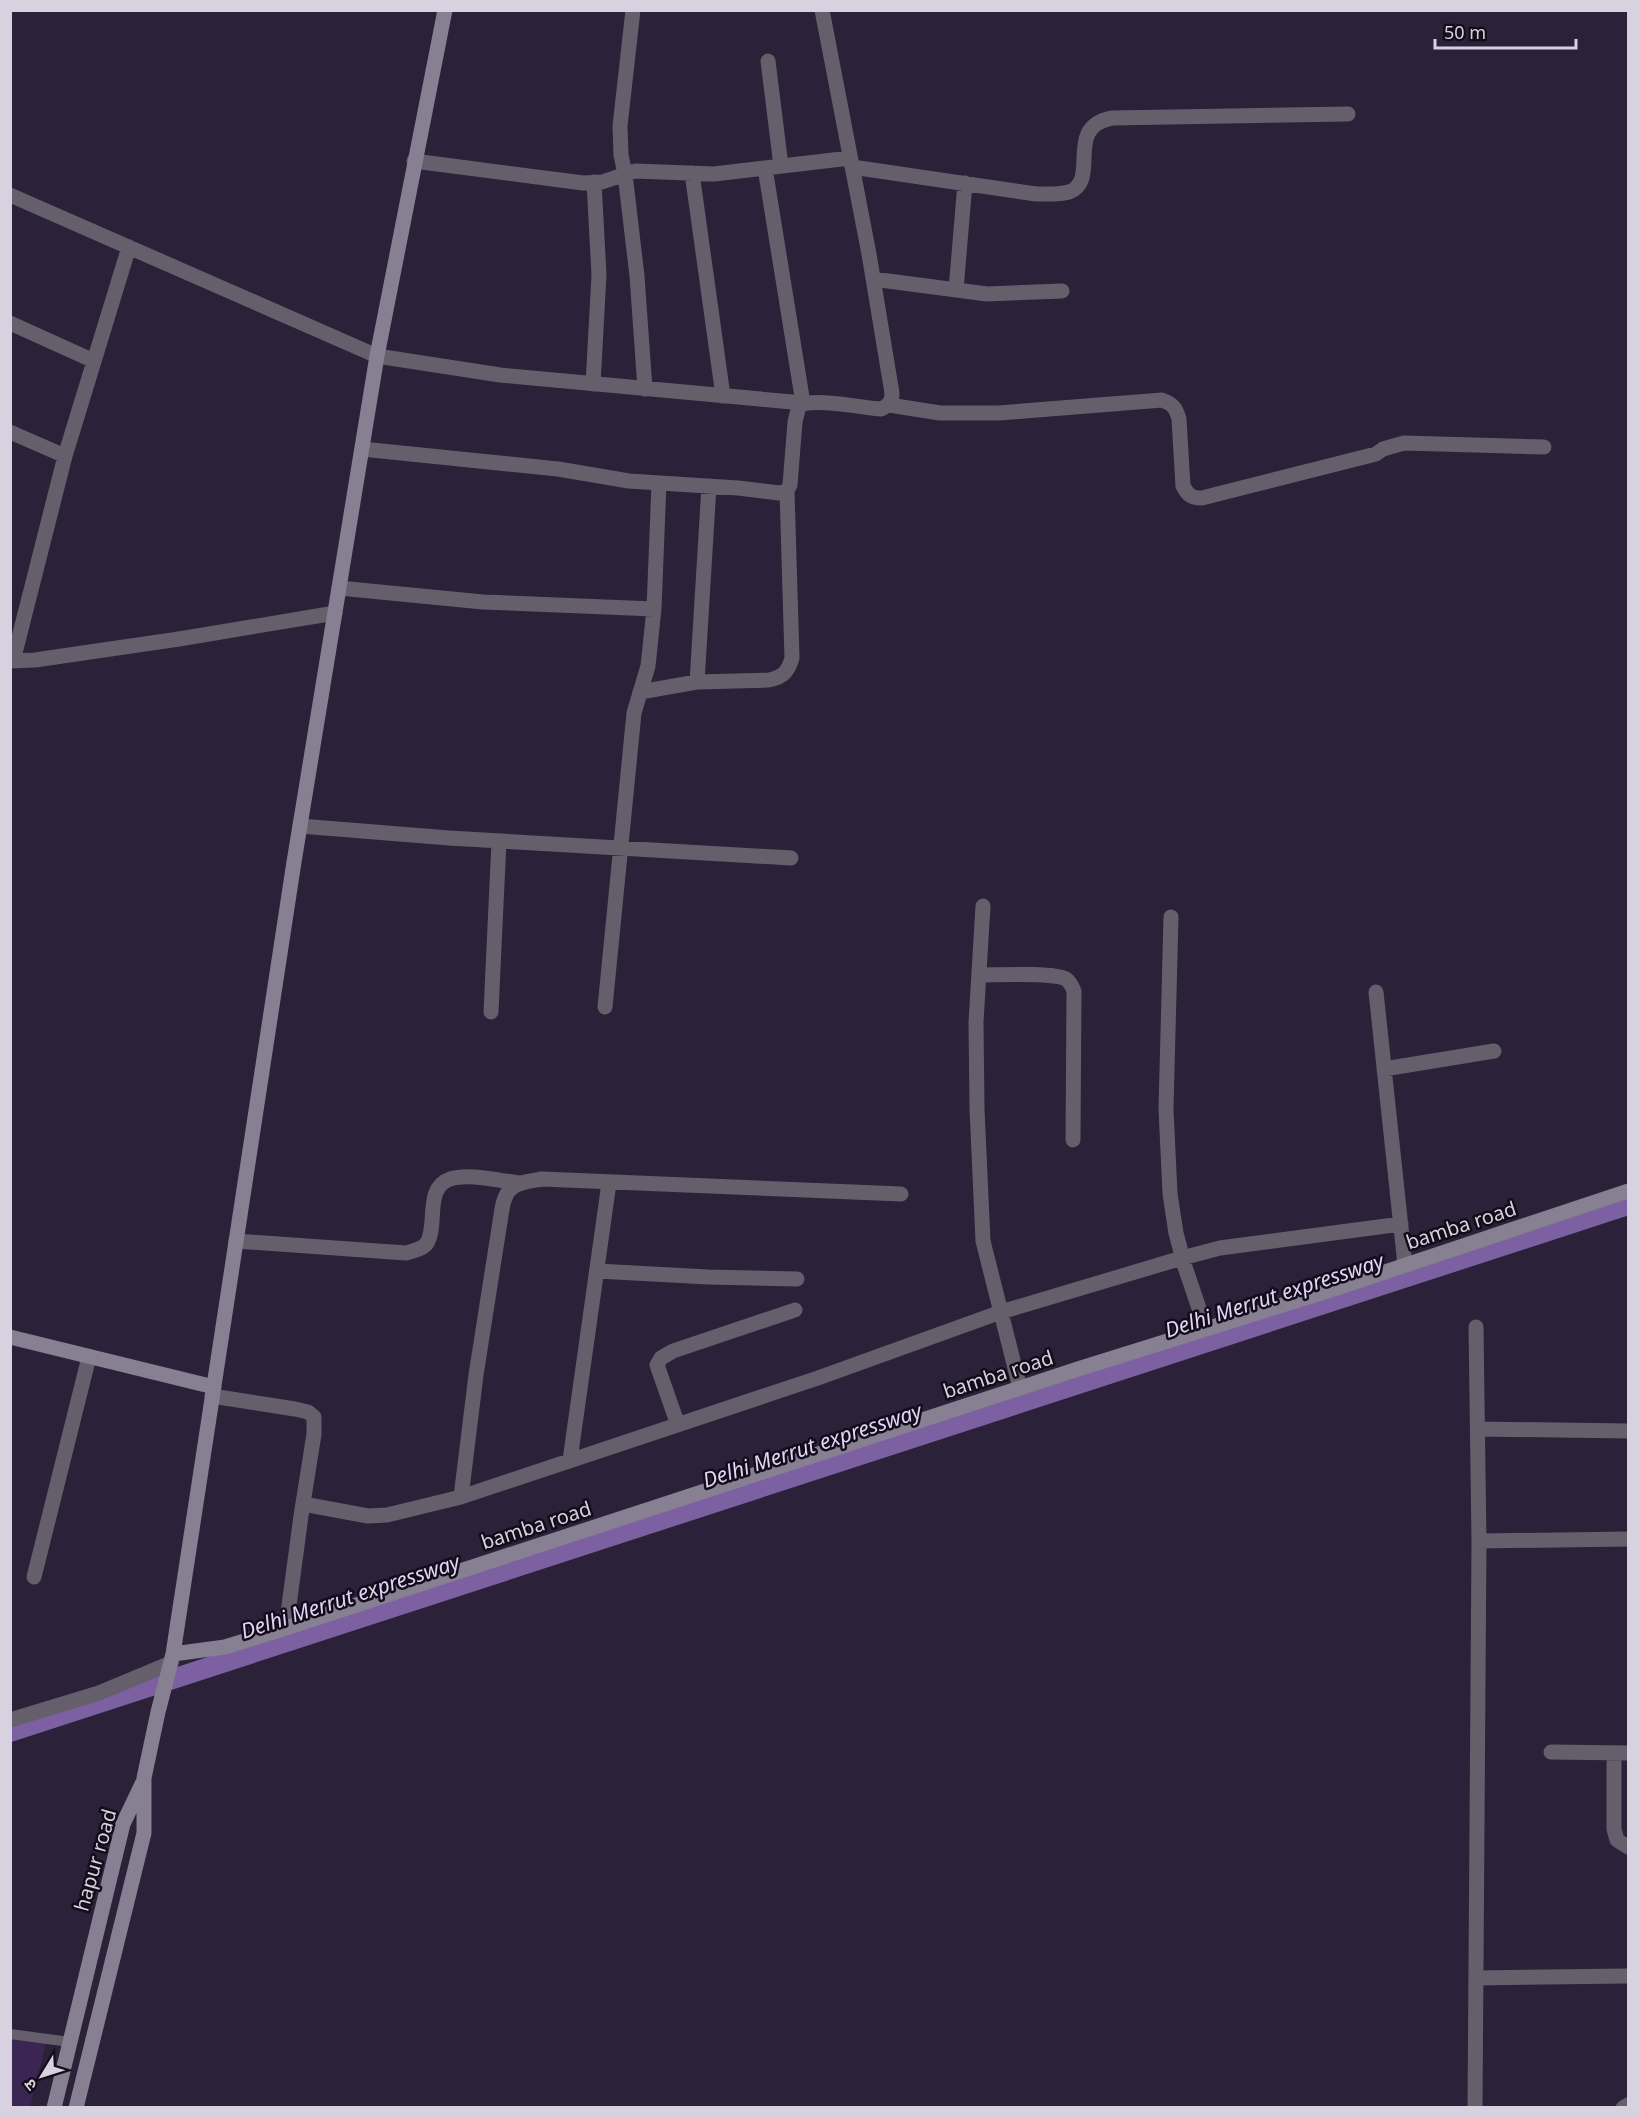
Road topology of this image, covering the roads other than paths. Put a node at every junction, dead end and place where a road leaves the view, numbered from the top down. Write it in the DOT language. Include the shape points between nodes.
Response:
graph roads {
  1 [pos="446,10"];
  2 [pos="633,10"];
  3 [pos="822,10"];
  4 [pos="768,61"];
  5 [pos="1348,114"];
  6 [pos="414,161"];
  7 [pos="851,163"];
  8 [pos="781,166"];
  9 [pos="765,168"];
  10 [pos="692,173"];
  11 [pos="625,174"];
  12 [pos="594,182"];
  13 [pos="965,183"];
  14 [pos="10,195"];
  15 [pos="129,247"];
  16 [pos="873,279"];
  17 [pos="956,290"];
  18 [pos="1062,291"];
  19 [pos="10,323"];
  20 [pos="377,356"];
  21 [pos="94,361"];
  22 [pos="593,384"];
  23 [pos="645,389"];
  24 [pos="723,396"];
  25 [pos="803,403"];
  26 [pos="889,405"];
  27 [pos="10,432"];
  28 [pos="1544,447"];
  29 [pos="362,449"];
  30 [pos="65,456"];
  31 [pos="659,483"];
  32 [pos="709,486"];
  33 [pos="787,491"];
  34 [pos="339,588"];
  35 [pos="654,609"];
  36 [pos="335,613"];
  37 [pos="12,661"];
  38 [pos="697,682"];
  39 [pos="640,692"];
  40 [pos="300,826"];
  41 [pos="499,841"];
  42 [pos="619,848"];
  43 [pos="791,858"];
  44 [pos="983,906"];
  45 [pos="1171,917"];
  46 [pos="979,975"];
  47 [pos="1376,992"];
  48 [pos="605,1007"];
  49 [pos="491,1012"];
  50 [pos="1494,1052"];
  51 [pos="1384,1069"];
  52 [pos="1073,1140"];
  53 [pos="520,1183"];
  54 [pos="609,1183"];
  55 [pos="1629,1191"];
  56 [pos="901,1194"];
  57 [pos="1401,1224"];
  58 [pos="236,1241"];
  59 [pos="1182,1258"];
  60 [pos="1405,1265"];
  61 [pos="597,1271"];
  62 [pos="797,1279"];
  63 [pos="795,1310"];
  64 [pos="1001,1312"];
  65 [pos="1476,1327"];
  66 [pos="1206,1329"];
  67 [pos="10,1338"];
  68 [pos="89,1357"];
  69 [pos="1020,1388"];
  70 [pos="213,1391"];
  71 [pos="678,1425"];
  72 [pos="1478,1429"];
  73 [pos="1629,1431"];
  74 [pos="570,1460"];
  75 [pos="461,1497"];
  76 [pos="303,1504"];
  77 [pos="1629,1539"];
  78 [pos="1479,1541"];
  79 [pos="34,1577"];
  80 [pos="286,1628"];
  81 [pos="171,1663"];
  82 [pos="10,1720"];
  83 [pos="1551,1752"];
  84 [pos="1621,1753"];
  85 [pos="144,1778"];
  86 [pos="1629,1847"];
  87 [pos="1629,1976"];
  88 [pos="1476,1978"];
  89 [pos="10,2034"];
  90 [pos="70,2042"];
  91 [pos="1629,2105"];
  92 [pos="54,2108"];
  93 [pos="76,2108"];
  94 [pos="1475,2108"];
  95 [pos="1623,2108"];
  1 -- 6 [label="main road"];
  2 -- 11 [label="street" via="620,126"];
  3 -- 7 [label="street"];
  4 -- 8 [label="street"];
  5 -- 13 [label="street" via="1100,120 1086,137 1083,177 1072,191 1036,194"];
  6 -- 12 [label="street"];
  6 -- 20 [label="main road"];
  7 -- 8 [label="street"];
  7 -- 13 [label="street"];
  7 -- 16 [label="street"];
  8 -- 9 [label="street"];
  9 -- 10 [label="street"];
  9 -- 25 [label="street"];
  10 -- 11 [label="street"];
  10 -- 24 [label="street"];
  11 -- 12 [label="street"];
  11 -- 23 [label="street"];
  12 -- 22 [label="street" via="598,275"];
  13 -- 17 [label="street"];
  14 -- 15 [label="street"];
  15 -- 20 [label="street"];
  15 -- 21 [label="street"];
  16 -- 17 [label="street"];
  16 -- 26 [label="street" via="892,393"];
  17 -- 18 [label="street" via="987,294"];
  19 -- 21 [label="street"];
  20 -- 22 [label="street" via="500,375"];
  20 -- 29 [label="main road"];
  21 -- 30 [label="street"];
  22 -- 23 [label="street"];
  23 -- 24 [label="street"];
  24 -- 25 [label="street"];
  25 -- 26 [label="street" via="881,409"];
  25 -- 33 [label="street" via="797,412"];
  26 -- 28 [label="street" via="940,413 999,413 1162,399 1171,403 1179,419 1183,486 1194,498 1258,485 1404,443"];
  27 -- 30 [label="street"];
  29 -- 31 [label="street"];
  29 -- 34 [label="main road"];
  30 -- 37 [label="street"];
  31 -- 32 [label="street"];
  31 -- 35 [label="street"];
  32 -- 33 [label="street" via="779,494"];
  32 -- 38 [label="street"];
  33 -- 38 [label="street" via="792,658 789,670 780,678 769,680"];
  34 -- 35 [label="street" via="483,602"];
  34 -- 36 [label="main road"];
  35 -- 39 [label="street" via="648,666"];
  36 -- 37 [label="street"];
  36 -- 40 [label="main road"];
  38 -- 39 [label="street"];
  39 -- 42 [label="street" via="634,713"];
  40 -- 41 [label="street"];
  40 -- 58 [label="main road"];
  41 -- 42 [label="street"];
  41 -- 49 [label="street"];
  42 -- 43 [label="street"];
  42 -- 48 [label="street"];
  44 -- 46 [label="street"];
  45 -- 59 [label="street" via="1166,1109 1170,1194"];
  46 -- 52 [label="street" via="1051,976 1071,984"];
  46 -- 64 [label="street" via="976,1022 983,1241"];
  47 -- 51 [label="street"];
  50 -- 51 [label="street"];
  51 -- 57 [label="street"];
  53 -- 54 [label="street" via="542,1179"];
  53 -- 58 [label="street" via="465,1177 448,1180 434,1199 427,1242 406,1254"];
  53 -- 75 [label="street" via="504,1197"];
  54 -- 56 [label="street"];
  54 -- 61 [label="street"];
  55 -- 60 [label="main road, bamba road"];
  57 -- 59 [label="street" via="1220,1248"];
  57 -- 60 [label="street"];
  58 -- 70 [label="main road"];
  59 -- 64 [label="street"];
  59 -- 66 [label="street"];
  60 -- 66 [label="main road, bamba road"];
  61 -- 62 [label="street"];
  61 -- 74 [label="street"];
  63 -- 71 [label="street" via="661,1358 657,1365 659,1374"];
  64 -- 69 [label="street"];
  64 -- 71 [label="street"];
  65 -- 72 [label="street"];
  66 -- 69 [label="main road, bamba road"];
  67 -- 68 [label="main road"];
  68 -- 70 [label="main road"];
  68 -- 79 [label="street"];
  69 -- 80 [label="main road, bamba road"];
  70 -- 76 [label="street" via="308,1412 314,1417"];
  70 -- 81 [label="main road"];
  71 -- 74 [label="street"];
  72 -- 73 [label="street"];
  72 -- 78 [label="street"];
  74 -- 75 [label="street"];
  75 -- 76 [label="street" via="387,1515 344,1513"];
  76 -- 80 [label="street"];
  77 -- 78 [label="street"];
  78 -- 88 [label="street"];
  80 -- 81 [label="main road, bamba road"];
  81 -- 82 [label="street" via="99,1693"];
  81 -- 85 [label="main road"];
  83 -- 84 [label="street"];
  84 -- 86 [label="street" via="1614,1829 1617,1840"];
  85 -- 90 [label="main road, hapur road" via="123,1824"];
  85 -- 93 [label="main road, hapur road" via="144,1833"];
  87 -- 88 [label="street"];
  88 -- 94 [label="street"];
  89 -- 90 [label="lane"];
  90 -- 92 [label="main road, hapur road"];
  91 -- 95 [label="street"];
}
